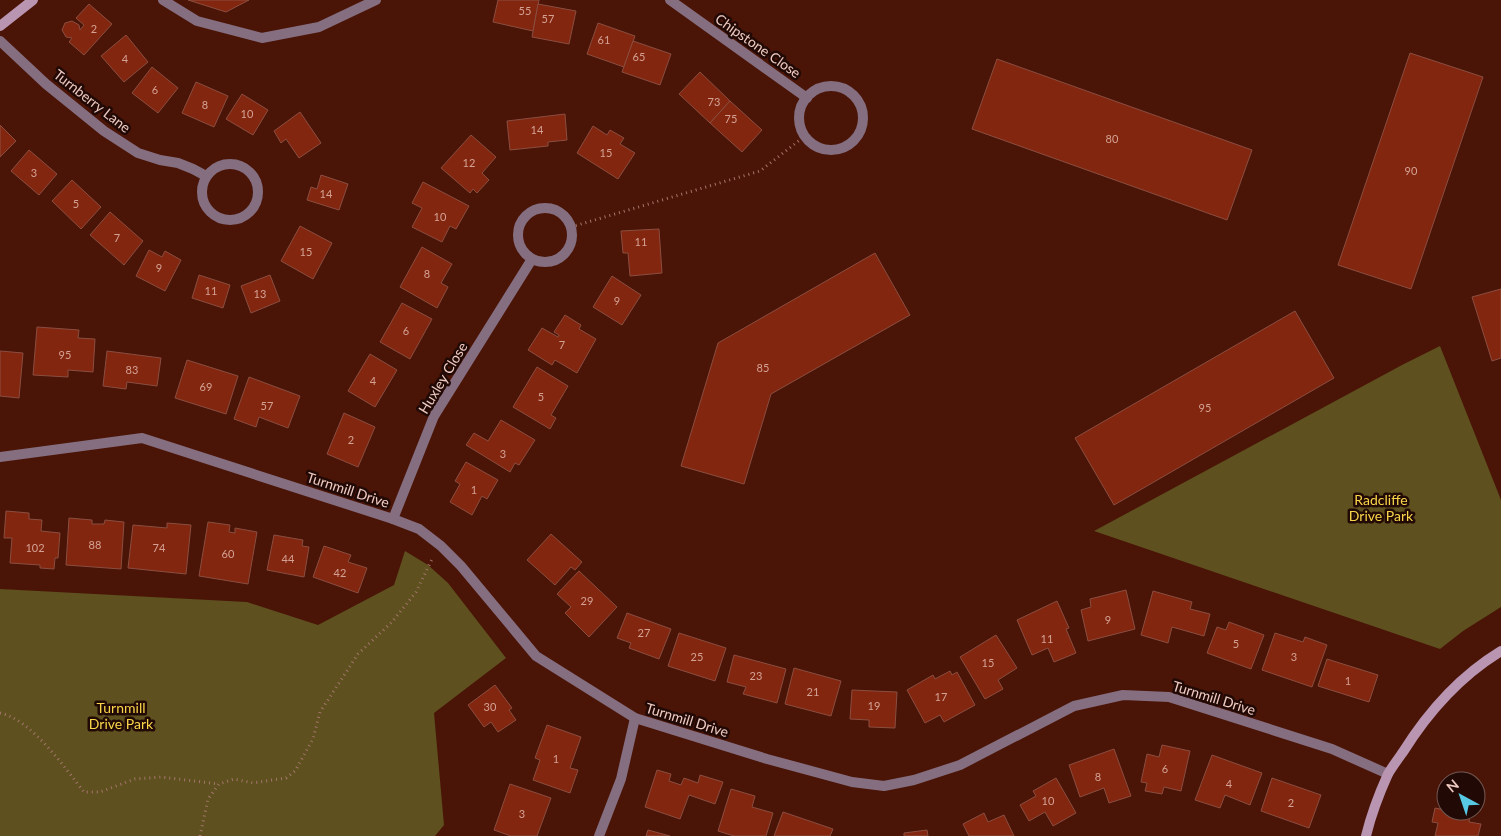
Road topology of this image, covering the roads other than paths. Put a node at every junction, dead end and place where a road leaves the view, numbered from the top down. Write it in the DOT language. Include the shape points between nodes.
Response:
graph roads {
  1 [pos="33,0"];
  2 [pos="162,0"];
  3 [pos="376,0"];
  4 [pos="670,0"];
  5 [pos="0,26"];
  6 [pos="0,41"];
  7 [pos="807,98"];
  8 [pos="206,176"];
  9 [pos="532,259"];
  10 [pos="0,457"];
  11 [pos="393,519"];
  12 [pos="1501,651"];
  13 [pos="635,718"];
  14 [pos="1388,774"];
  15 [pos="600,836"];
  16 [pos="1366,836"];
  1 -- 5 [label="street"];
  2 -- 3 [label="street" via="197,21 262,38 319,28"];
  4 -- 7 [label="street, Chipstone Close"];
  6 -- 8 [label="street, Turnberry Lane" via="104,131 138,152 178,163"];
  7 -- 7 [label="street, Chipstone Close" via="822,87 832,86 850,92 857,99 863,116 858,135 844,147 833,150 813,144 801,127 802,107"];
  8 -- 8 [label="street" via="201,195 203,203 216,218 235,220 251,211 258,194 254,177 248,171 240,166 222,165"];
  9 -- 9 [label="street" via="520,247 518,229 522,221 528,214 544,208 561,213 571,227 572,236 566,253 550,262"];
  9 -- 11 [label="street, Huxley Close" via="434,416"];
  10 -- 11 [label="street, Turnmill Drive" via="142,438"];
  11 -- 13 [label="street, Turnmill Drive" via="419,529 441,546 467,572 536,656"];
  12 -- 14 [label="street" via="1450,691 1418,728"];
  13 -- 14 [label="street, Turnmill Drive" via="767,759 852,782 884,786 960,766 1074,706 1123,695 1169,697 1332,749"];
  13 -- 15 [label="street" via="621,780"];
  14 -- 16 [label="street"];
}
